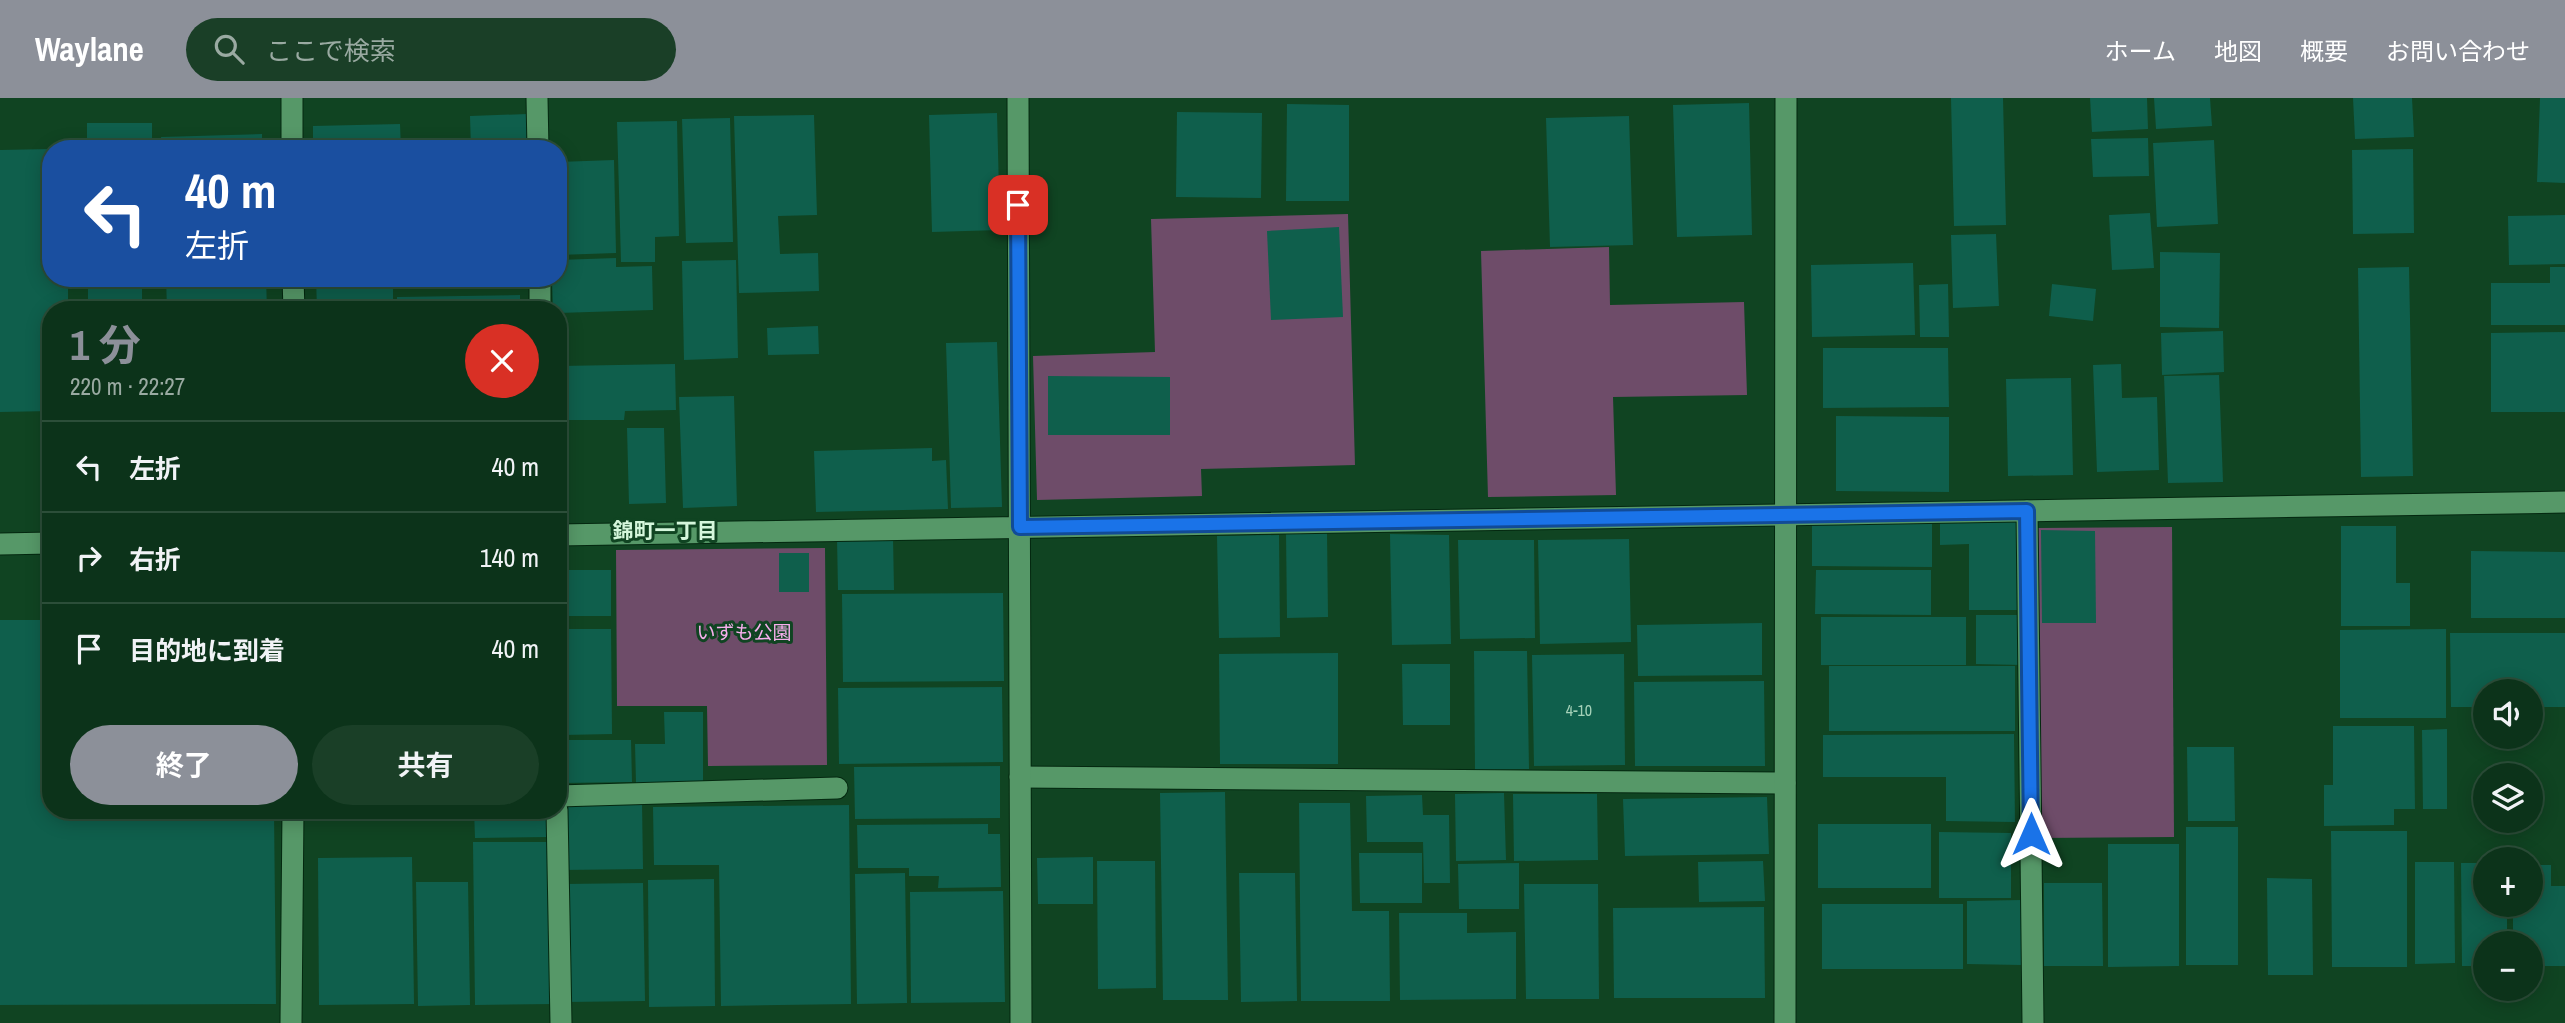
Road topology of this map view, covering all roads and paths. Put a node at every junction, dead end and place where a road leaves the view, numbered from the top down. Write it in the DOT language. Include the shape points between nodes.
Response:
graph roads {
  1 [pos="292,98"];
  2 [pos="537,98"];
  3 [pos="1018,98"];
  4 [pos="1786,98"];
  5 [pos="292,140"];
  6 [pos="538,140"];
  7 [pos="2565,502"];
  8 [pos="2027,511"];
  9 [pos="1786,515"];
  10 [pos="1020,527"];
  11 [pos="567,535"];
  12 [pos="42,543"];
  13 [pos="0,544"];
  14 [pos="1020,777"];
  15 [pos="1785,783"];
  16 [pos="837,788"];
  17 [pos="567,796"];
  18 [pos="293,819"];
  19 [pos="557,819"];
  20 [pos="291,1023"];
  21 [pos="561,1023"];
  22 [pos="1021,1023"];
  23 [pos="1785,1023"];
  24 [pos="2033,1023"];
  1 -- 5 [label="street"];
  2 -- 6 [label="street"];
  3 -- 10 [label="street"];
  4 -- 9 [label="street"];
  7 -- 8 [label="street"];
  8 -- 9 [label="street"];
  8 -- 24 [label="street"];
  9 -- 10 [label="street"];
  9 -- 15 [label="street"];
  10 -- 11 [label="street"];
  10 -- 14 [label="street"];
  12 -- 13 [label="street"];
  14 -- 15 [label="street"];
  14 -- 22 [label="street"];
  15 -- 23 [label="street"];
  16 -- 17 [label="street"];
  18 -- 20 [label="street"];
  19 -- 21 [label="street"];
}
